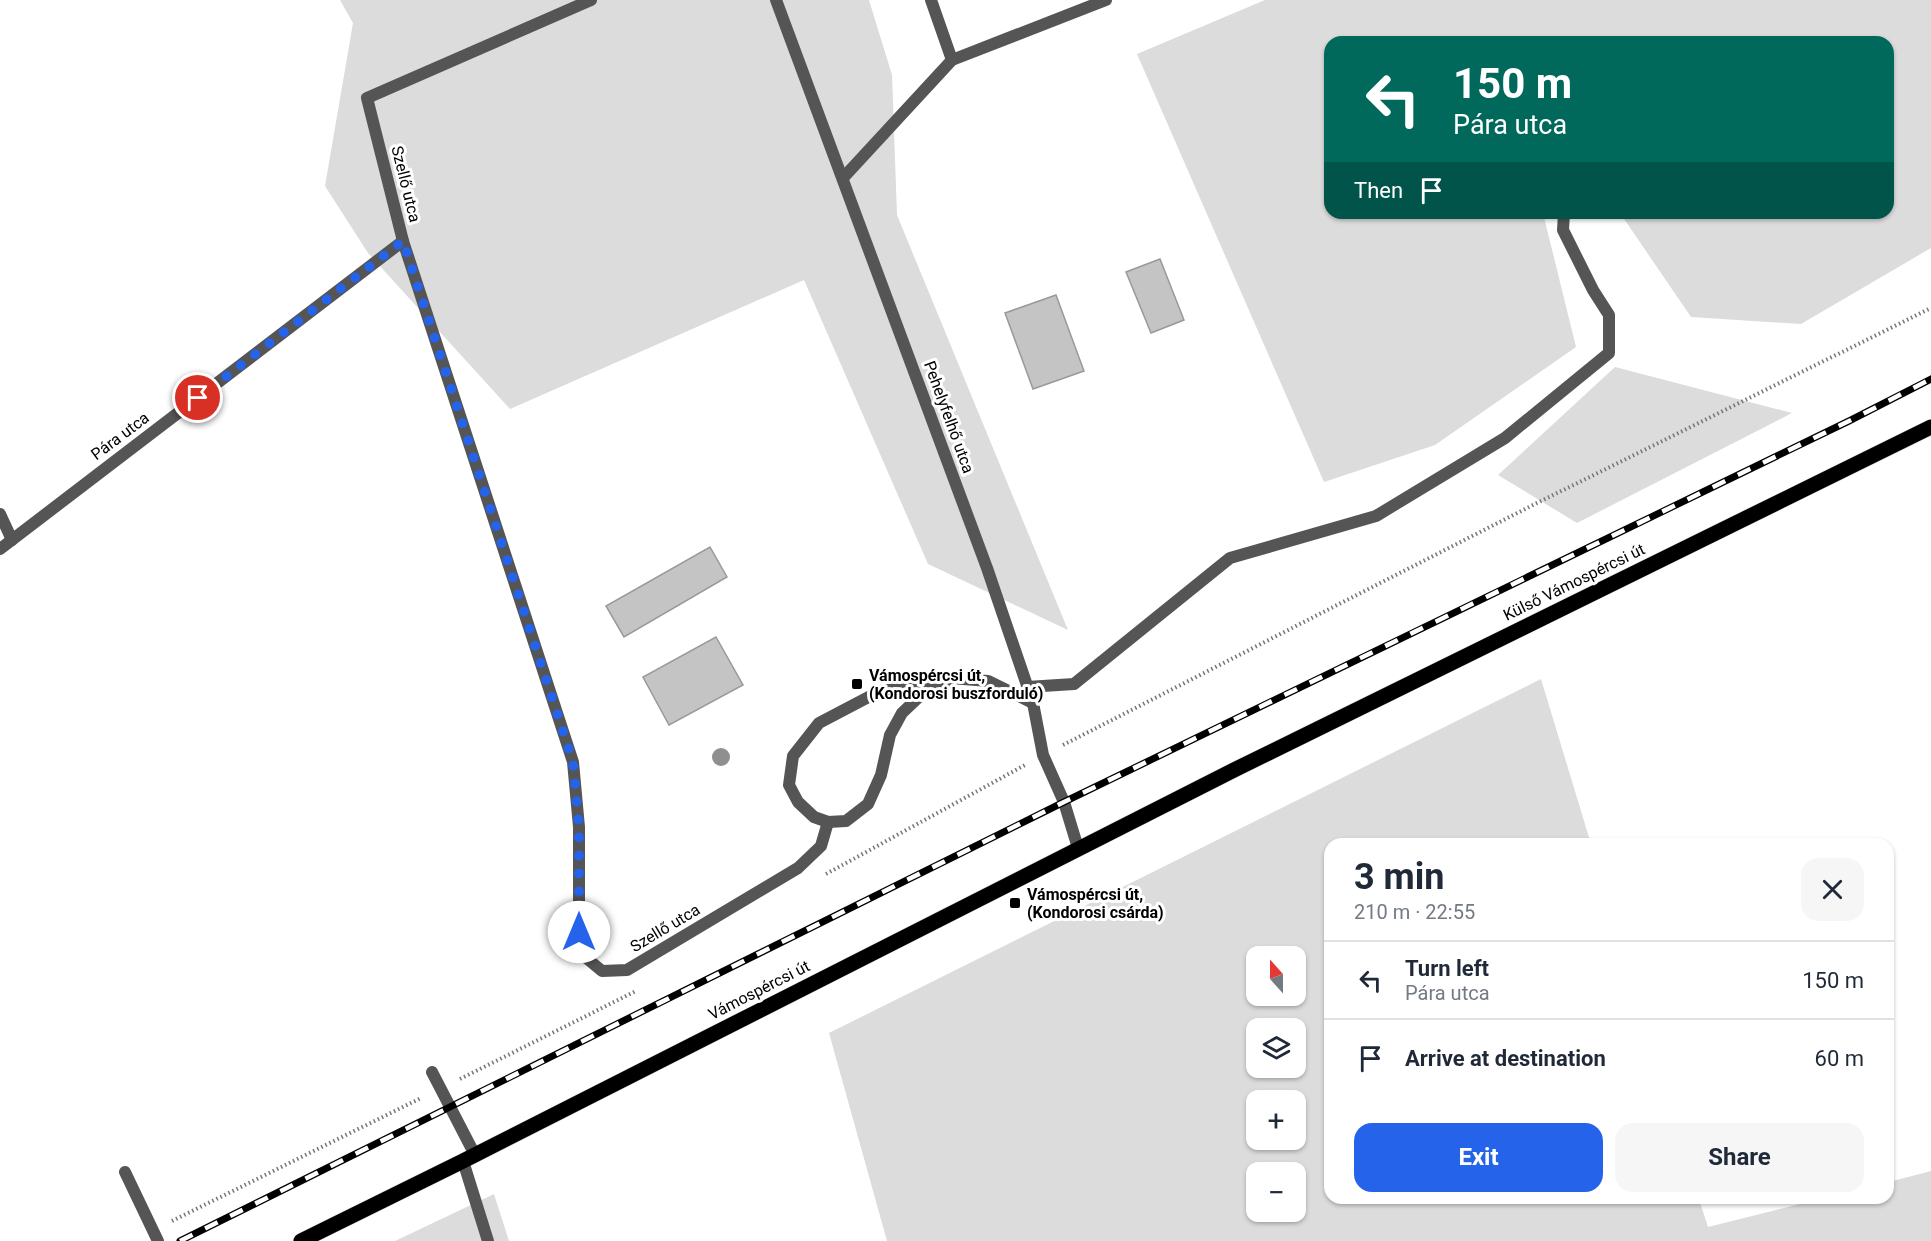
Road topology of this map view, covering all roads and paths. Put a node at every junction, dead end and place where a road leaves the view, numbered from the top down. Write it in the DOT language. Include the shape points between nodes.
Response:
graph roads {
  1 [pos="591,0"];
  2 [pos="776,0"];
  3 [pos="931,0"];
  4 [pos="1106,0"];
  5 [pos="952,60"];
  6 [pos="843,178"];
  7 [pos="1564,219"];
  8 [pos="403,241"];
  9 [pos="1931,308"];
  10 [pos="1931,427"];
  11 [pos="0,514"];
  12 [pos="12,540"];
  13 [pos="0,549"];
  14 [pos="951,678"];
  15 [pos="1027,687"];
  16 [pos="1033,703"];
  17 [pos="1043,755"];
  18 [pos="1233,770"];
  19 [pos="828,822"];
  20 [pos="1078,848"];
  21 [pos="824,875"];
  22 [pos="637,991"];
  23 [pos="432,1072"];
  24 [pos="440,1089"];
  25 [pos="469,1158"];
  26 [pos="125,1172"];
  27 [pos="156,1236"];
  28 [pos="301,1241"];
  29 [pos="488,1241"];
  1 -- 8 [label="street, Szellő utca" via="366,98"];
  2 -- 6 [label="street, Pehelyfelhő utca"];
  3 -- 5 [label="street"];
  4 -- 5 [label="street"];
  5 -- 6 [label="street"];
  6 -- 15 [label="street, Pehelyfelhő utca"];
  7 -- 15 [label="street" via="1563,230 1609,315 1609,353 1505,438 1377,516 1230,558 1074,684"];
  8 -- 12 [label="street, Pára utca"];
  8 -- 19 [label="street, Szellő utca" via="573,762 579,827 579,932 584,956 602,971 627,970 798,868 821,846"];
  9 -- 17 [label="path"];
  10 -- 18 [label="main road, Külső Vámospércsi út"];
  11 -- 12 [label="street"];
  12 -- 13 [label="street, Pára utca"];
  14 -- 16 [label="street" via="988,681"];
  14 -- 19 [label="street" via="921,695 902,714 890,735 881,775 868,804 846,820"];
  14 -- 19 [label="street" via="880,691 819,723 793,756 789,785 798,802 814,817"];
  15 -- 16 [label="street, Pehelyfelhő utca"];
  16 -- 17 [label="street, Pehelyfelhő utca"];
  17 -- 20 [label="street, Pehelyfelhő utca" via="1064,802"];
  17 -- 21 [label="path"];
  18 -- 20 [label="main road, Vámospércsi út"];
  20 -- 25 [label="main road, Vámospércsi út"];
  22 -- 24 [label="path"];
  23 -- 24 [label="street"];
  24 -- 25 [label="street"];
  24 -- 27 [label="path"];
  25 -- 28 [label="main road, Vámospércsi út"];
  25 -- 29 [label="street"];
  26 -- 27 [label="street"];
}
